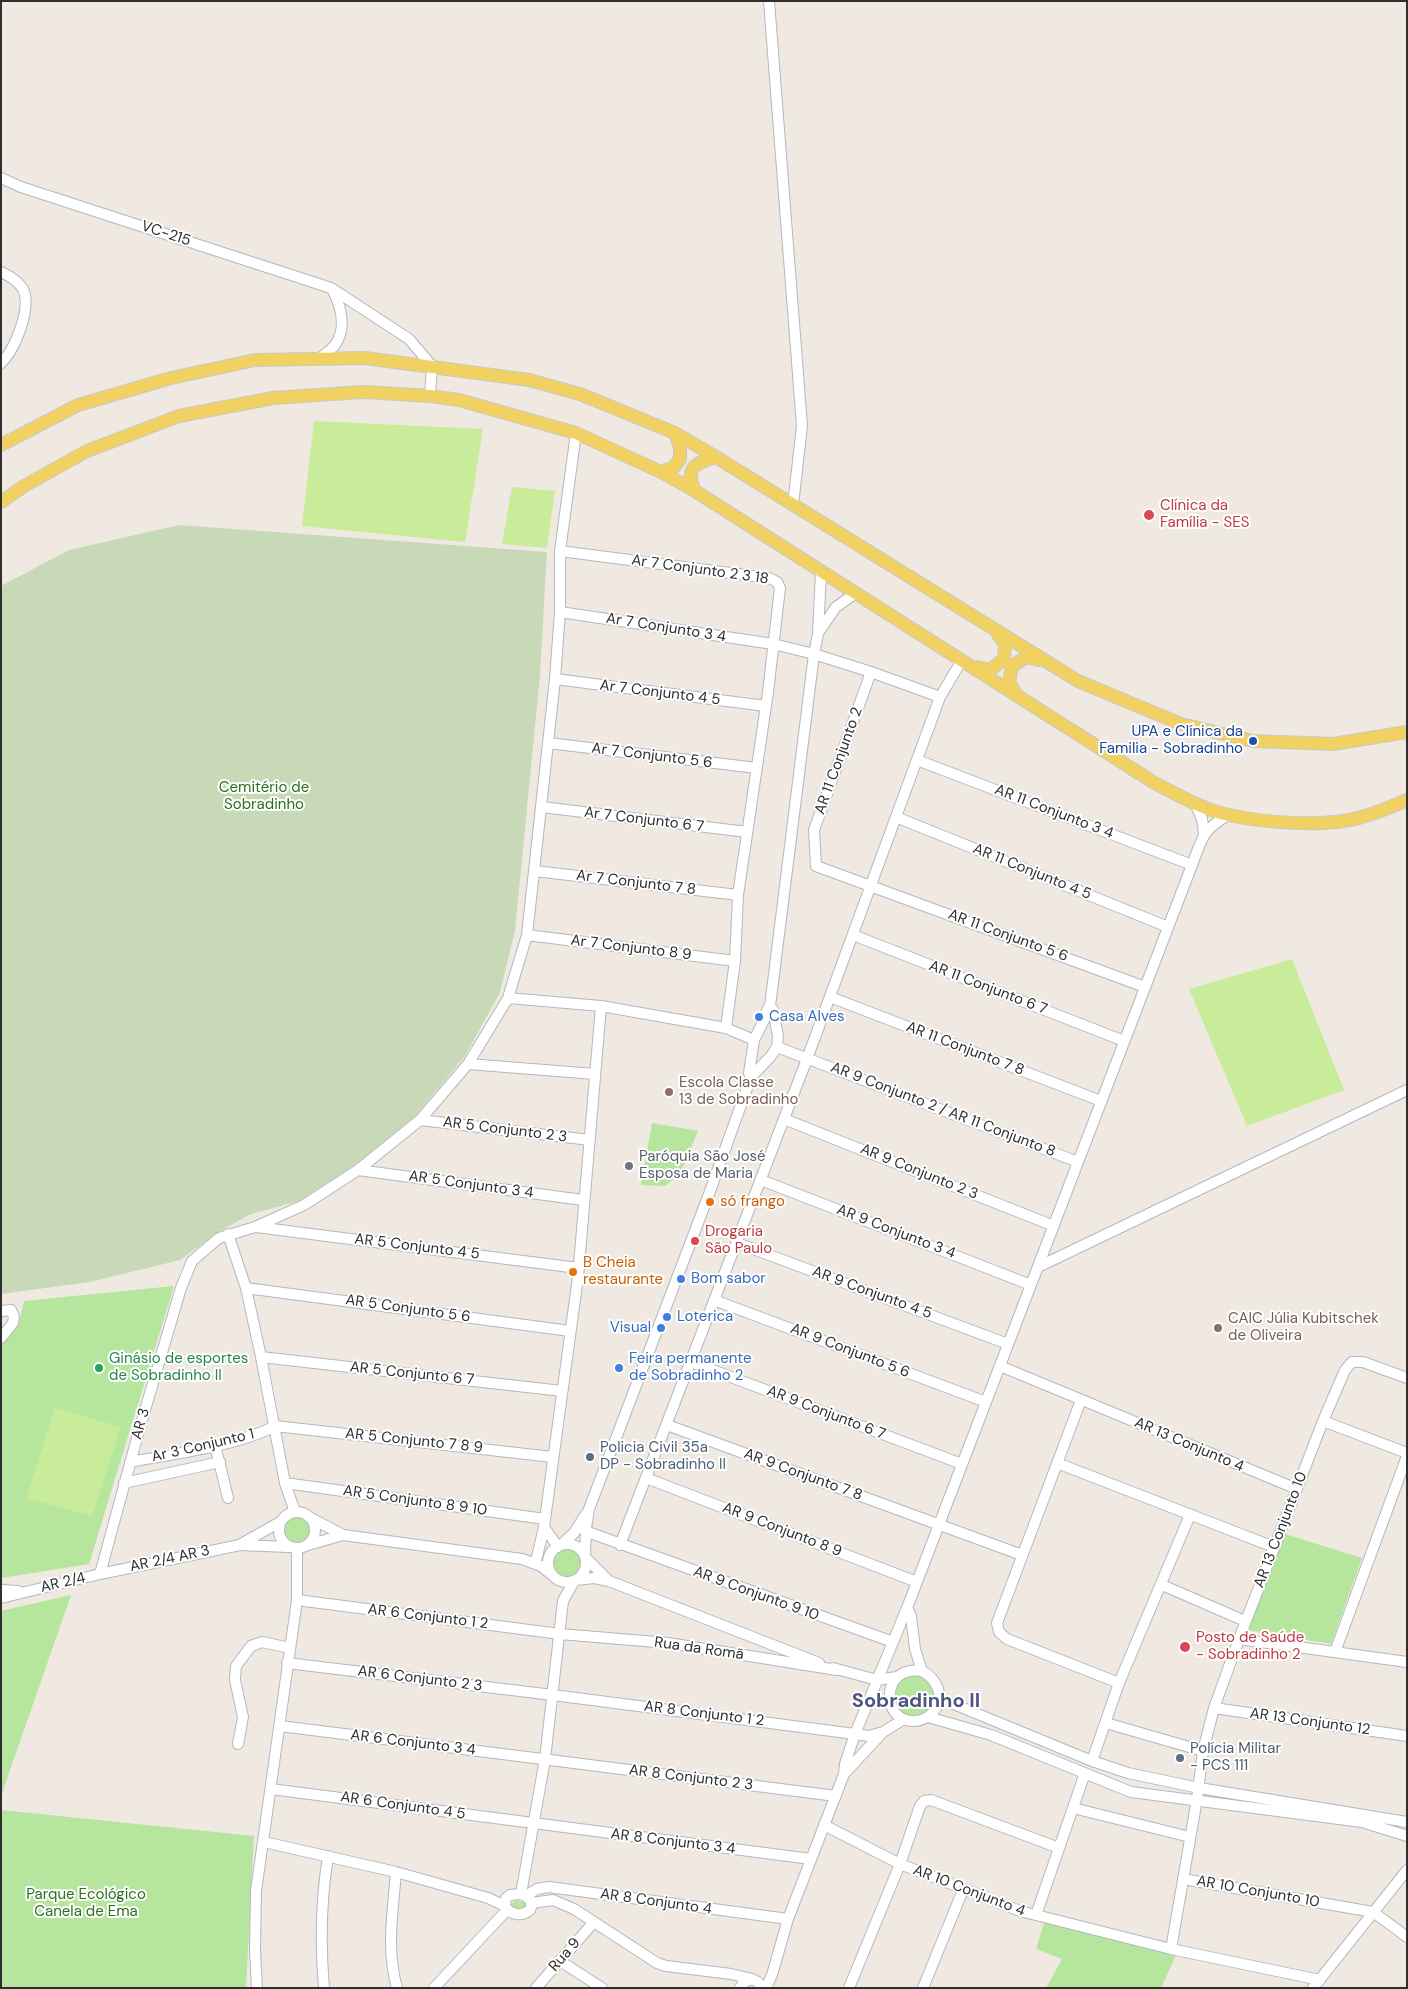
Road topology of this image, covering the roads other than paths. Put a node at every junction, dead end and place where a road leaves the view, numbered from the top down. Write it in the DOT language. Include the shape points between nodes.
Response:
graph roads {
  1 [pos="769,1"];
  2 [pos="1,178"];
  3 [pos="1,272"];
  4 [pos="331,288"];
  5 [pos="320,358"];
  6 [pos="1,363"];
  7 [pos="432,366"];
  8 [pos="430,396"];
  9 [pos="576,433"];
  10 [pos="675,433"];
  11 [pos="1,445"];
  12 [pos="716,457"];
  13 [pos="661,472"];
  14 [pos="24,486"];
  15 [pos="695,492"];
  16 [pos="1,493"];
  17 [pos="1,502"];
  18 [pos="793,505"];
  19 [pos="560,551"];
  20 [pos="821,572"];
  21 [pos="856,593"];
  22 [pos="560,612"];
  23 [pos="995,631"];
  24 [pos="818,634"];
  25 [pos="773,644"];
  26 [pos="814,654"];
  27 [pos="1044,662"];
  28 [pos="967,663"];
  29 [pos="871,672"];
  30 [pos="555,679"];
  31 [pos="1016,696"];
  32 [pos="940,697"];
  33 [pos="766,706"];
  34 [pos="1407,732"];
  35 [pos="548,743"];
  36 [pos="917,760"];
  37 [pos="757,768"];
  38 [pos="1407,800"];
  39 [pos="1195,803"];
  40 [pos="542,807"];
  41 [pos="1230,814"];
  42 [pos="896,817"];
  43 [pos="747,832"];
  44 [pos="1204,833"];
  45 [pos="1192,865"];
  46 [pos="535,871"];
  47 [pos="871,886"];
  48 [pos="738,895"];
  49 [pos="1168,927"];
  50 [pos="527,934"];
  51 [pos="853,935"];
  52 [pos="735,961"];
  53 [pos="1145,987"];
  54 [pos="508,998"];
  55 [pos="830,998"];
  56 [pos="601,1006"];
  57 [pos="770,1006"];
  58 [pos="726,1028"];
  59 [pos="756,1036"];
  60 [pos="777,1041"];
  61 [pos="1124,1041"];
  62 [pos="752,1051"];
  63 [pos="771,1056"];
  64 [pos="807,1059"];
  65 [pos="468,1064"];
  66 [pos="595,1074"];
  67 [pos="751,1077"];
  68 [pos="1407,1090"];
  69 [pos="1101,1102"];
  70 [pos="784,1119"];
  71 [pos="420,1120"];
  72 [pos="590,1140"];
  73 [pos="1078,1162"];
  74 [pos="358,1170"];
  75 [pos="761,1180"];
  76 [pos="583,1200"];
  77 [pos="1054,1226"];
  78 [pos="255,1227"];
  79 [pos="228,1234"];
  80 [pos="736,1242"];
  81 [pos="1038,1267"];
  82 [pos="578,1268"];
  83 [pos="1031,1285"];
  84 [pos="246,1288"];
  85 [pos="714,1300"];
  86 [pos="1,1311"];
  87 [pos="570,1331"];
  88 [pos="1,1338"];
  89 [pos="1008,1344"];
  90 [pos="261,1357"];
  91 [pos="691,1362"];
  92 [pos="1000,1366"];
  93 [pos="1407,1378"];
  94 [pos="562,1391"];
  95 [pos="1081,1400"];
  96 [pos="986,1402"];
  97 [pos="1324,1421"];
  98 [pos="667,1425"];
  99 [pos="275,1426"];
  100 [pos="216,1445"];
  101 [pos="1407,1455"];
  102 [pos="553,1457"];
  103 [pos="130,1462"];
  104 [pos="220,1462"];
  105 [pos="1057,1463"];
  106 [pos="962,1464"];
  107 [pos="646,1478"];
  108 [pos="124,1483"];
  109 [pos="285,1483"];
  110 [pos="1297,1490"];
  111 [pos="228,1498"];
  112 [pos="589,1509"];
  113 [pos="295,1512"];
  114 [pos="1190,1515"];
  115 [pos="309,1517"];
  116 [pos="280,1522"];
  117 [pos="544,1523"];
  118 [pos="939,1525"];
  119 [pos="585,1531"];
  120 [pos="343,1535"];
  121 [pos="240,1545"];
  122 [pos="620,1545"];
  123 [pos="297,1547"];
  124 [pos="557,1548"];
  125 [pos="1274,1548"];
  126 [pos="1022,1555"];
  127 [pos="537,1557"];
  128 [pos="585,1557"];
  129 [pos="522,1559"];
  130 [pos="100,1574"];
  131 [pos="553,1576"];
  132 [pos="575,1580"];
  133 [pos="609,1581"];
  134 [pos="917,1582"];
  135 [pos="1162,1585"];
  136 [pos="1,1590"];
  137 [pos="26,1592"];
  138 [pos="1,1598"];
  139 [pos="564,1599"];
  140 [pos="297,1600"];
  141 [pos="907,1608"];
  142 [pos="1245,1621"];
  143 [pos="560,1634"];
  144 [pos="1239,1639"];
  145 [pos="893,1642"];
  146 [pos="290,1648"];
  147 [pos="1335,1652"];
  148 [pos="1407,1662"];
  149 [pos="288,1663"];
  150 [pos="837,1670"];
  151 [pos="922,1671"];
  152 [pos="897,1677"];
  153 [pos="877,1680"];
  154 [pos="1119,1683"];
  155 [pos="553,1695"];
  156 [pos="940,1698"];
  157 [pos="889,1700"];
  158 [pos="1214,1708"];
  159 [pos="928,1717"];
  160 [pos="904,1719"];
  161 [pos="1106,1723"];
  162 [pos="280,1726"];
  163 [pos="883,1732"];
  164 [pos="856,1734"];
  165 [pos="1407,1736"];
  166 [pos="238,1744"];
  167 [pos="1204,1751"];
  168 [pos="546,1759"];
  169 [pos="1092,1761"];
  170 [pos="1085,1773"];
  171 [pos="844,1774"];
  172 [pos="1199,1788"];
  173 [pos="271,1789"];
  174 [pos="836,1796"];
  175 [pos="1197,1800"];
  176 [pos="1073,1808"];
  177 [pos="1407,1822"];
  178 [pos="534,1824"];
  179 [pos="824,1825"];
  180 [pos="1407,1836"];
  181 [pos="1190,1837"];
  182 [pos="264,1842"];
  183 [pos="1059,1848"];
  184 [pos="328,1856"];
  185 [pos="811,1859"];
  186 [pos="900,1864"];
  187 [pos="1407,1870"];
  188 [pos="396,1872"];
  189 [pos="1183,1879"];
  190 [pos="963,1890"];
  191 [pos="510,1896"];
  192 [pos="488,1898"];
  193 [pos="526,1898"];
  194 [pos="506,1908"];
  195 [pos="1373,1912"];
  196 [pos="520,1914"];
  197 [pos="1036,1915"];
  198 [pos="788,1919"];
  199 [pos="594,1922"];
  200 [pos="488,1931"];
  201 [pos="1407,1937"];
  202 [pos="1171,1949"];
  203 [pos="560,1961"];
  204 [pos="719,1974"];
  205 [pos="760,1984"];
  206 [pos="1316,1984"];
  207 [pos="257,1988"];
  208 [pos="324,1988"];
  209 [pos="397,1988"];
  210 [pos="434,1988"];
  211 [pos="536,1988"];
  212 [pos="602,1988"];
  213 [pos="740,1988"];
  214 [pos="849,1988"];
  215 [pos="922,1988"];
  1 -- 18 [label="street" via="802,426"];
  2 -- 4 [label="street, VC-215 / VC-215"];
  3 -- 6 [label="street" via="22,289 25,309 15,345"];
  4 -- 5 [label="street" via="340,307 342,326 335,344"];
  4 -- 7 [label="street, VC-215" via="409,338"];
  5 -- 7 [label="main road" via="365,358"];
  5 -- 11 [label="main road" via="255,360 129,389 78,405"];
  7 -- 8 [label="street"];
  7 -- 10 [label="main road" via="530,380 580,394"];
  8 -- 9 [label="main road" via="460,400"];
  8 -- 14 [label="main road" via="364,392 273,398 178,416 86,451"];
  9 -- 13 [label="main road"];
  9 -- 19 [label="street"];
  10 -- 12 [label="main road"];
  10 -- 13 [label="main road" via="680,459 674,467"];
  12 -- 15 [label="main road" via="701,461 692,469 690,480"];
  12 -- 18 [label="main road"];
  13 -- 15 [label="main road"];
  14 -- 16 [label="main road"];
  14 -- 17 [label="main road"];
  15 -- 20 [label="main road"];
  18 -- 23 [label="main road"];
  19 -- 22 [label="street"];
  19 -- 25 [label="street, Ar 7 Conjunto 2 3 18" via="769,578 780,588"];
  20 -- 21 [label="main road"];
  20 -- 24 [label="street"];
  21 -- 24 [label="street" via="836,607"];
  21 -- 28 [label="main road"];
  22 -- 25 [label="street, Ar 7 Conjunto 3 4"];
  22 -- 30 [label="street"];
  23 -- 27 [label="main road"];
  23 -- 28 [label="main road" via="1005,644 1004,658 990,670"];
  24 -- 26 [label="street"];
  25 -- 26 [label="street, Ar 7 Conjunto 3 4"];
  25 -- 33 [label="street"];
  26 -- 29 [label="street, Ar 7 Conjunto 3 4"];
  26 -- 57 [label="street"];
  27 -- 31 [label="main road" via="1026,657 1012,666 1009,682"];
  27 -- 34 [label="main road" via="1078,681 1181,724 1253,741 1333,744"];
  28 -- 31 [label="main road"];
  28 -- 32 [label="street"];
  29 -- 32 [label="street"];
  29 -- 47 [label="street, AR 11 Conjunto 2" via="814,830 816,866"];
  30 -- 33 [label="street, Ar 7 Conjunto 4 5"];
  30 -- 35 [label="street"];
  31 -- 39 [label="main road" via="1153,782"];
  32 -- 36 [label="street"];
  33 -- 37 [label="street"];
  35 -- 37 [label="street, Ar 7 Conjunto 5 6"];
  35 -- 40 [label="street"];
  36 -- 42 [label="street"];
  36 -- 45 [label="street, AR 11 Conjunto 3 4"];
  37 -- 43 [label="street"];
  38 -- 41 [label="main road" via="1349,820 1316,824"];
  39 -- 41 [label="main road"];
  39 -- 44 [label="street"];
  40 -- 43 [label="street, Ar 7 Conjunto 6 7"];
  40 -- 46 [label="street"];
  41 -- 44 [label="street"];
  42 -- 47 [label="street"];
  42 -- 49 [label="street, AR 11 Conjunto 4 5"];
  43 -- 48 [label="street"];
  44 -- 45 [label="street"];
  45 -- 49 [label="street"];
  46 -- 48 [label="street, Ar 7 Conjunto 7 8"];
  46 -- 50 [label="street"];
  47 -- 51 [label="street"];
  47 -- 53 [label="street, AR 11 Conjunto 5 6"];
  48 -- 52 [label="street"];
  49 -- 53 [label="street"];
  50 -- 52 [label="street, Ar 7 Conjunto 8 9"];
  50 -- 54 [label="street"];
  51 -- 55 [label="street"];
  51 -- 61 [label="street, AR 11 Conjunto 6 7"];
  52 -- 58 [label="street"];
  53 -- 61 [label="street"];
  54 -- 56 [label="street"];
  54 -- 65 [label="street"];
  55 -- 64 [label="street"];
  55 -- 69 [label="street, AR 11 Conjunto 7 8"];
  56 -- 58 [label="street"];
  56 -- 66 [label="street"];
  57 -- 59 [label="street"];
  57 -- 60 [label="street"];
  58 -- 59 [label="street"];
  59 -- 60 [label="street" via="768,1032"];
  59 -- 62 [label="street"];
  60 -- 63 [label="street"];
  60 -- 64 [label="street, AR 9 Conjunto 2 / AR 11 Conjunto 8"];
  61 -- 69 [label="street"];
  62 -- 63 [label="street"];
  62 -- 67 [label="street"];
  63 -- 67 [label="street"];
  64 -- 70 [label="street"];
  64 -- 73 [label="street, AR 9 Conjunto 2 / AR 11 Conjunto 8"];
  65 -- 66 [label="street"];
  65 -- 71 [label="street"];
  66 -- 72 [label="street"];
  67 -- 112 [label="street"];
  68 -- 81 [label="street"];
  69 -- 73 [label="street"];
  70 -- 75 [label="street"];
  70 -- 77 [label="street, AR 9 Conjunto 2 3"];
  71 -- 72 [label="street, AR 5 Conjunto 2 3"];
  71 -- 74 [label="street"];
  72 -- 76 [label="street"];
  73 -- 77 [label="street"];
  74 -- 76 [label="street, AR 5 Conjunto 3 4"];
  74 -- 78 [label="street" via="304,1205"];
  75 -- 80 [label="street"];
  75 -- 83 [label="street, AR 9 Conjunto 3 4"];
  76 -- 82 [label="street"];
  77 -- 81 [label="street"];
  78 -- 79 [label="street, AR 3"];
  78 -- 82 [label="street, AR 5 Conjunto 4 5"];
  79 -- 84 [label="street"];
  79 -- 103 [label="street, AR 3" via="192,1261 181,1288"];
  80 -- 85 [label="street"];
  80 -- 89 [label="street, AR 9 Conjunto 4 5"];
  81 -- 83 [label="street"];
  82 -- 87 [label="street"];
  83 -- 89 [label="street"];
  84 -- 87 [label="street, AR 5 Conjunto 5 6"];
  84 -- 90 [label="street"];
  85 -- 91 [label="street"];
  85 -- 96 [label="street, AR 9 Conjunto 5 6"];
  86 -- 88 [label="street" via="11,1310 14,1316 13,1324"];
  87 -- 94 [label="street"];
  89 -- 92 [label="street"];
  90 -- 94 [label="street, AR 5 Conjunto 6 7"];
  90 -- 99 [label="street"];
  91 -- 98 [label="street"];
  91 -- 106 [label="street, AR 9 Conjunto 6 7"];
  92 -- 95 [label="street, AR 13 Conjunto 4"];
  92 -- 96 [label="street"];
  93 -- 97 [label="street, AR 13 Conjunto 10" via="1363,1362 1352,1362 1345,1370"];
  94 -- 102 [label="street"];
  95 -- 105 [label="street"];
  95 -- 110 [label="street, AR 13 Conjunto 4"];
  96 -- 106 [label="street"];
  97 -- 101 [label="street"];
  97 -- 110 [label="street, AR 13 Conjunto 10"];
  98 -- 107 [label="street"];
  98 -- 118 [label="street, AR 9 Conjunto 7 8"];
  99 -- 100 [label="street, Ar 3 Conjunto 1"];
  99 -- 102 [label="street, AR 5 Conjunto 7 8 9"];
  99 -- 109 [label="street"];
  100 -- 103 [label="street, Ar 3 Conjunto 1"];
  100 -- 104 [label="street"];
  101 -- 147 [label="street"];
  102 -- 117 [label="street"];
  103 -- 108 [label="street, AR 3"];
  104 -- 108 [label="street"];
  104 -- 111 [label="street"];
  105 -- 114 [label="street"];
  105 -- 126 [label="street"];
  106 -- 118 [label="street"];
  107 -- 122 [label="street"];
  107 -- 134 [label="street, AR 9 Conjunto 8 9"];
  108 -- 130 [label="street, AR 3"];
  109 -- 113 [label="street"];
  109 -- 117 [label="street, AR 5 Conjunto 8 9 10"];
  110 -- 125 [label="street, AR 13 Conjunto 10"];
  112 -- 119 [label="street"];
  112 -- 124 [label="street" via="574,1533"];
  113 -- 115 [label="street"];
  113 -- 116 [label="street"];
  114 -- 125 [label="street"];
  114 -- 135 [label="street"];
  115 -- 120 [label="street"];
  115 -- 123 [label="street" via="313,1522 314,1536"];
  116 -- 121 [label="street"];
  116 -- 123 [label="street" via="280,1539"];
  117 -- 124 [label="street"];
  117 -- 127 [label="street"];
  118 -- 126 [label="street, AR 9 Conjunto 7 8"];
  118 -- 134 [label="street"];
  119 -- 122 [label="street, AR 9 Conjunto 9 10"];
  119 -- 128 [label="street"];
  120 -- 123 [label="street"];
  120 -- 129 [label="street"];
  121 -- 123 [label="street"];
  121 -- 130 [label="street, AR 2/4 AR 3"];
  122 -- 145 [label="street, AR 9 Conjunto 9 10"];
  123 -- 140 [label="street"];
  124 -- 127 [label="street"];
  124 -- 128 [label="street" via="572,1545 578,1547"];
  124 -- 131 [label="street" via="548,1564"];
  125 -- 142 [label="street, AR 13 Conjunto 10"];
  126 -- 154 [label="street" via="997,1623 999,1632 1007,1639"];
  127 -- 129 [label="street"];
  128 -- 132 [label="street" via="584,1573"];
  128 -- 133 [label="street"];
  129 -- 131 [label="street" via="541,1566"];
  130 -- 137 [label="street, AR 2/4"];
  131 -- 132 [label="street" via="560,1581"];
  131 -- 139 [label="street"];
  132 -- 133 [label="street" via="594,1578"];
  132 -- 139 [label="street"];
  133 -- 150 [label="street"];
  134 -- 141 [label="street"];
  135 -- 142 [label="street"];
  135 -- 154 [label="street"];
  136 -- 137 [label="street"];
  137 -- 138 [label="street, AR 2/4"];
  139 -- 143 [label="street"];
  140 -- 143 [label="street, AR 6 Conjunto 1 2"];
  140 -- 146 [label="street"];
  141 -- 145 [label="street"];
  141 -- 151 [label="street"];
  142 -- 144 [label="street, AR 13 Conjunto 10"];
  143 -- 150 [label="street, Rua da Romã" via="668,1643"];
  143 -- 155 [label="street"];
  144 -- 147 [label="street"];
  144 -- 158 [label="street, AR 13 Conjunto 10"];
  145 -- 153 [label="street"];
  146 -- 149 [label="street"];
  146 -- 166 [label="street" via="262,1642 251,1646 236,1666 235,1680 243,1717"];
  147 -- 148 [label="street"];
  149 -- 155 [label="street, AR 6 Conjunto 2 3"];
  149 -- 162 [label="street"];
  150 -- 153 [label="street"];
  151 -- 152 [label="street" via="909,1671"];
  151 -- 156 [label="street" via="935,1681"];
  152 -- 153 [label="street"];
  152 -- 157 [label="street" via="890,1687"];
  153 -- 157 [label="street"];
  153 -- 164 [label="street"];
  154 -- 161 [label="street"];
  155 -- 164 [label="street, AR 8 Conjunto 1 2"];
  155 -- 168 [label="street"];
  156 -- 159 [label="street"];
  156 -- 169 [label="street"];
  157 -- 160 [label="street" via="894,1712"];
  158 -- 165 [label="street, AR 13 Conjunto 12"];
  158 -- 167 [label="street, AR 13 Conjunto 10"];
  159 -- 160 [label="street" via="912,1721"];
  159 -- 170 [label="street" via="991,1735"];
  160 -- 163 [label="street"];
  161 -- 167 [label="street"];
  161 -- 169 [label="street"];
  162 -- 168 [label="street, AR 6 Conjunto 3 4"];
  162 -- 173 [label="street"];
  163 -- 164 [label="street, AR 8 Conjunto 1 2" via="869,1736"];
  163 -- 171 [label="street"];
  164 -- 171 [label="street"];
  167 -- 172 [label="street, AR 13 Conjunto 10"];
  168 -- 174 [label="street, AR 8 Conjunto 2 3"];
  168 -- 178 [label="street"];
  169 -- 172 [label="street" via="1128,1773"];
  170 -- 175 [label="street" via="1131,1792"];
  170 -- 176 [label="street, AR 10 Conjunto 4"];
  171 -- 174 [label="street"];
  172 -- 175 [label="street, AR 13 Conjunto 10"];
  172 -- 177 [label="street"];
  173 -- 178 [label="street, AR 6 Conjunto 4 5"];
  173 -- 182 [label="street"];
  174 -- 179 [label="street"];
  175 -- 180 [label="street" via="1362,1822"];
  175 -- 181 [label="street, AR 13 Conjunto 10"];
  176 -- 181 [label="street"];
  176 -- 183 [label="street, AR 10 Conjunto 4"];
  178 -- 185 [label="street, AR 8 Conjunto 3 4"];
  178 -- 193 [label="street"];
  179 -- 185 [label="street"];
  179 -- 186 [label="street"];
  181 -- 189 [label="street, AR 13 Conjunto 10"];
  182 -- 184 [label="street"];
  182 -- 207 [label="street" via="256,1891"];
  183 -- 186 [label="street, AR 10 Conjunto 4" via="931,1800 920,1806"];
  183 -- 197 [label="street, AR 10 Conjunto 4"];
  184 -- 188 [label="street"];
  184 -- 208 [label="street" via="322,1891"];
  185 -- 198 [label="street"];
  186 -- 190 [label="street, AR 10 Conjunto 4"];
  186 -- 214 [label="street"];
  187 -- 195 [label="street"];
  188 -- 192 [label="street"];
  188 -- 209 [label="street" via="390,1941"];
  189 -- 195 [label="street, AR 10 Conjunto 10"];
  189 -- 202 [label="street, AR 10 Conjunto 10"];
  190 -- 197 [label="street, AR 10 Conjunto 4"];
  190 -- 215 [label="street"];
  191 -- 192 [label="street"];
  191 -- 193 [label="street"];
  191 -- 194 [label="street" via="506,1898"];
  192 -- 194 [label="street"];
  193 -- 196 [label="street" via="530,1910"];
  193 -- 198 [label="street, AR 8 Conjunto 4" via="536,1889 549,1887"];
  193 -- 199 [label="street" via="552,1900"];
  194 -- 196 [label="street" via="511,1913"];
  194 -- 200 [label="street"];
  195 -- 201 [label="street"];
  195 -- 206 [label="street"];
  196 -- 200 [label="street"];
  197 -- 202 [label="street"];
  198 -- 205 [label="street" via="772,1975"];
  199 -- 203 [label="street, Rua 9"];
  199 -- 204 [label="street" via="657,1963"];
  200 -- 210 [label="street"];
  202 -- 206 [label="street"];
  203 -- 211 [label="street, Rua 9"];
  203 -- 212 [label="street"];
  204 -- 205 [label="street" via="731,1974"];
  204 -- 213 [label="street"];
  205 -- 213 [label="street" via="745,1982"];
}
